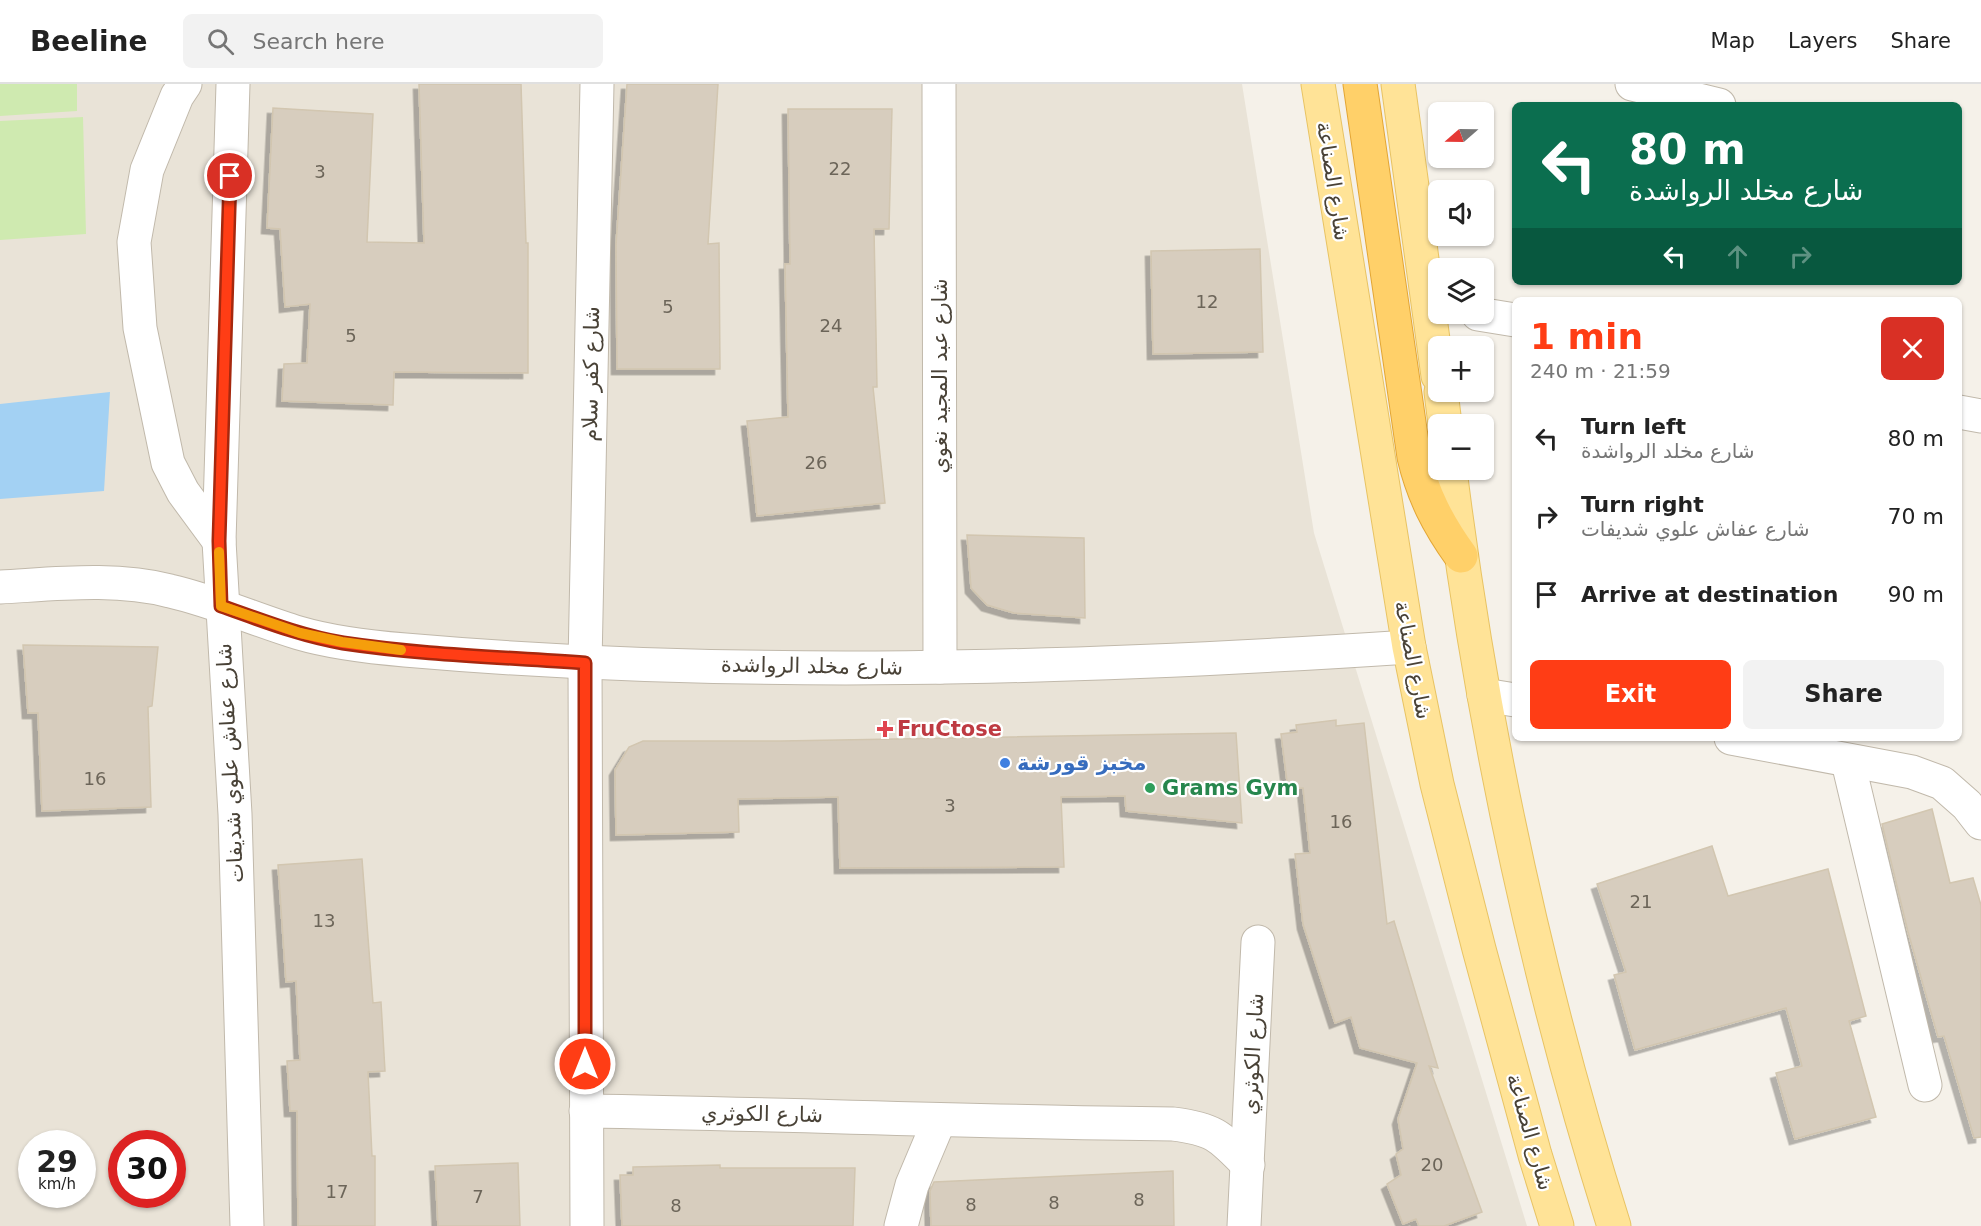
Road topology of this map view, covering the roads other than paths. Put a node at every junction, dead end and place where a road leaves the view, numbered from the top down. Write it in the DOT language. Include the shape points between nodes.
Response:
graph roads {
  1 [pos="185,84"];
  2 [pos="233,84"];
  3 [pos="597,84"];
  4 [pos="939,84"];
  5 [pos="1318,84"];
  6 [pos="1360,84"];
  7 [pos="1398,84"];
  8 [pos="1632,84"];
  9 [pos="1707,102"];
  10 [pos="1428,273"];
  11 [pos="1494,317"];
  12 [pos="1512,320"];
  13 [pos="1962,413"];
  14 [pos="1981,416"];
  15 [pos="1451,480"];
  16 [pos="219,541"];
  17 [pos="1461,556"];
  18 [pos="0,587"];
  19 [pos="221,606"];
  20 [pos="1409,647"];
  21 [pos="585,663"];
  22 [pos="940,667"];
  23 [pos="1499,697"];
  24 [pos="1746,741"];
  25 [pos="1848,762"];
  26 [pos="1981,823"];
  27 [pos="1258,942"];
  28 [pos="1925,1085"];
  29 [pos="586,1111"];
  30 [pos="939,1121"];
  31 [pos="1248,1165"];
  32 [pos="247,1226"];
  33 [pos="587,1226"];
  34 [pos="901,1226"];
  35 [pos="1244,1226"];
  36 [pos="1557,1226"];
  37 [pos="1614,1226"];
  1 -- 16 [label="street" via="147,170 134,242 140,328 168,463 183,492"];
  2 -- 16 [label="street, شارع عفاش علوي شديفات"];
  3 -- 21 [label="street, شارع كفر سلام"];
  4 -- 22 [label="street, شارع عبد المجيد نغوي"];
  5 -- 20 [label="main road, شارع الصناعة"];
  6 -- 17 [label="highway" via="1414,457 1431,510"];
  7 -- 10 [label="main road"];
  8 -- 9 [label="street"];
  11 -- 12 [label="street"];
  13 -- 14 [label="street"];
  15 -- 17 [label="main road"];
  16 -- 19 [label="street, شارع عفاش علوي شديفات"];
  17 -- 23 [label="main road"];
  18 -- 19 [label="street, شارع مخلد الرواشدة" via="126,583 169,590"];
  19 -- 21 [label="street, شارع مخلد الرواشدة" via="300,633 342,642"];
  19 -- 32 [label="street, شارع عفاش علوي شديفات" via="235,814"];
  20 -- 22 [label="street, شارع مخلد الرواشدة" via="1198,661"];
  20 -- 36 [label="main road, شارع الصناعة" via="1437,784 1479,949"];
  21 -- 22 [label="street, شارع مخلد الرواشدة"];
  21 -- 29 [label="street, شارع كفر سلام"];
  23 -- 37 [label="main road" via="1534,942"];
  24 -- 25 [label="street"];
  25 -- 26 [label="street" via="1912,772 1941,783"];
  25 -- 28 [label="street"];
  27 -- 31 [label="street, شارع الكوثري"];
  29 -- 30 [label="street, شارع الكوثري"];
  29 -- 33 [label="street, شارع كفر سلام"];
  30 -- 31 [label="street, شارع الكوثري" via="1173,1124 1205,1128 1225,1141"];
  30 -- 34 [label="street" via="912,1185"];
  31 -- 35 [label="street, شارع الكوثري"];
}
